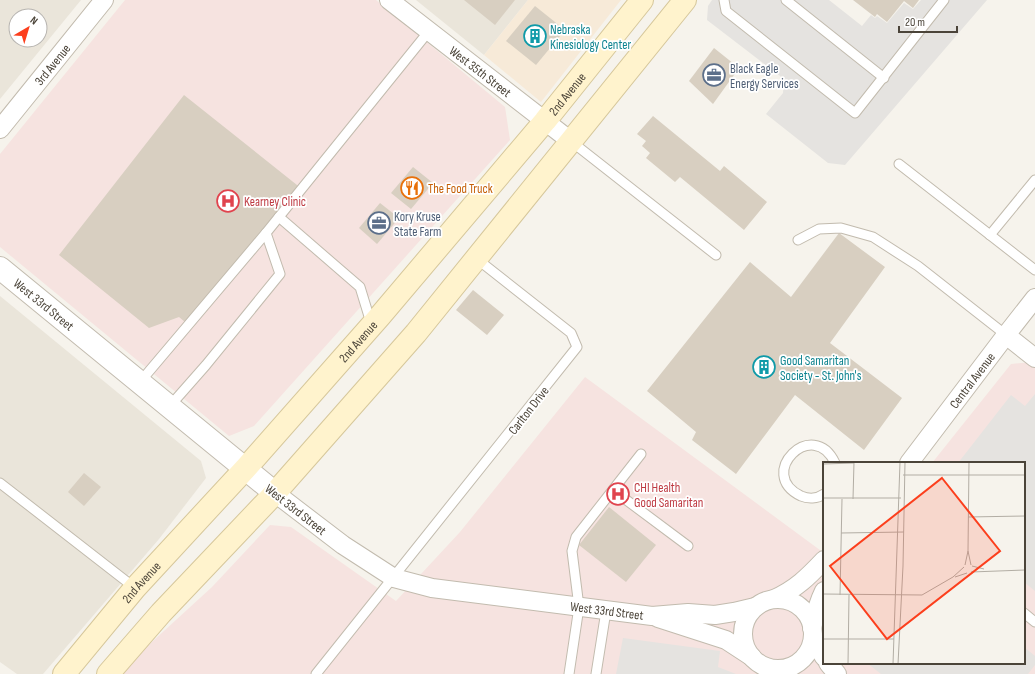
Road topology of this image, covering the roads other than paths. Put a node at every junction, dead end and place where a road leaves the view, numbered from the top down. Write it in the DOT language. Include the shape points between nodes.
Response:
graph roads {
  1 [pos="104,0"];
  2 [pos="389,0"];
  3 [pos="642,0"];
  4 [pos="686,0"];
  5 [pos="724,0"];
  6 [pos="786,0"];
  7 [pos="944,0"];
  8 [pos="428,31"];
  9 [pos="884,78"];
  10 [pos="545,121"];
  11 [pos="0,129"];
  12 [pos="572,142"];
  13 [pos="899,164"];
  14 [pos="1035,180"];
  15 [pos="279,218"];
  16 [pos="266,233"];
  17 [pos="990,235"];
  18 [pos="798,240"];
  19 [pos="716,254"];
  20 [pos="477,259"];
  21 [pos="0,268"];
  22 [pos="1035,270"];
  23 [pos="1035,298"];
  24 [pos="372,326"];
  25 [pos="1006,335"];
  26 [pos="1035,358"];
  27 [pos="140,382"];
  28 [pos="170,407"];
  29 [pos="641,454"];
  30 [pos="834,462"];
  31 [pos="911,462"];
  32 [pos="245,469"];
  33 [pos="0,483"];
  34 [pos="613,490"];
  35 [pos="275,493"];
  36 [pos="823,494"];
  37 [pos="688,546"];
  38 [pos="823,561"];
  39 [pos="394,578"];
  40 [pos="135,588"];
  41 [pos="823,593"];
  42 [pos="774,599"];
  43 [pos="579,607"];
  44 [pos="755,607"];
  45 [pos="606,610"];
  46 [pos="1025,614"];
  47 [pos="652,616"];
  48 [pos="1035,622"];
  49 [pos="813,633"];
  50 [pos="823,656"];
  51 [pos="754,659"];
  52 [pos="829,664"];
  53 [pos="780,668"];
  54 [pos="64,674"];
  55 [pos="108,674"];
  56 [pos="316,674"];
  57 [pos="569,674"];
  58 [pos="596,674"];
  59 [pos="799,674"];
  60 [pos="837,674"];
  1 -- 11 [label="street, 3rd Avenue"];
  2 -- 8 [label="street, West 35th Street"];
  3 -- 10 [label="main road, 2nd Avenue"];
  4 -- 12 [label="main road"];
  5 -- 9 [label="lane" via="726,11 855,113"];
  6 -- 9 [label="lane"];
  7 -- 9 [label="lane"];
  8 -- 10 [label="street, West 35th Street"];
  8 -- 15 [label="lane"];
  10 -- 12 [label="street, West 35th Street"];
  10 -- 24 [label="main road, 2nd Avenue"];
  12 -- 19 [label="lane"];
  12 -- 20 [label="main road"];
  13 -- 17 [label="lane"];
  14 -- 17 [label="lane"];
  15 -- 16 [label="lane"];
  15 -- 24 [label="lane" via="360,287"];
  16 -- 27 [label="lane"];
  16 -- 28 [label="lane" via="280,274"];
  17 -- 22 [label="lane"];
  18 -- 25 [label="lane" via="819,229 841,228 874,237 918,266"];
  20 -- 35 [label="main road" via="416,333"];
  20 -- 39 [label="lane, Carlton Drive" via="571,333 577,348"];
  21 -- 27 [label="street, West 33rd Street"];
  23 -- 25 [label="street, Central Avenue"];
  24 -- 32 [label="main road, 2nd Avenue"];
  25 -- 26 [label="street"];
  25 -- 31 [label="street, Central Avenue"];
  27 -- 28 [label="street, West 33rd Street"];
  28 -- 32 [label="street, West 33rd Street"];
  29 -- 34 [label="lane"];
  30 -- 36 [label="lane" via="826,450 810,445 795,450 785,464 785,480 795,493 813,498"];
  32 -- 35 [label="street, West 33rd Street"];
  32 -- 40 [label="main road, 2nd Avenue"];
  33 -- 40 [label="lane"];
  34 -- 37 [label="lane"];
  34 -- 43 [label="lane" via="576,537 572,551"];
  35 -- 39 [label="street, West 33rd Street" via="343,545"];
  35 -- 55 [label="main road" via="161,613"];
  38 -- 42 [label="street" via="800,585"];
  39 -- 43 [label="street, West 33rd Street" via="432,588"];
  39 -- 56 [label="lane"];
  40 -- 54 [label="main road, 2nd Avenue"];
  41 -- 49 [label="street" via="815,615"];
  42 -- 44 [label="street"];
  42 -- 49 [label="street" via="796,604 807,614"];
  43 -- 45 [label="street, West 33rd Street"];
  43 -- 57 [label="lane"];
  44 -- 47 [label="street, West 33rd Street" via="715,615"];
  44 -- 51 [label="street" via="746,618 743,632 746,647"];
  45 -- 47 [label="street, West 33rd Street"];
  45 -- 58 [label="lane"];
  46 -- 48 [label="lane"];
  47 -- 51 [label="street, West 33rd Street" via="726,640"];
  49 -- 50 [label="street"];
  49 -- 53 [label="street" via="806,655 794,664"];
  51 -- 53 [label="street" via="766,666"];
  52 -- 60 [label="street"];
  53 -- 59 [label="street"];
}
